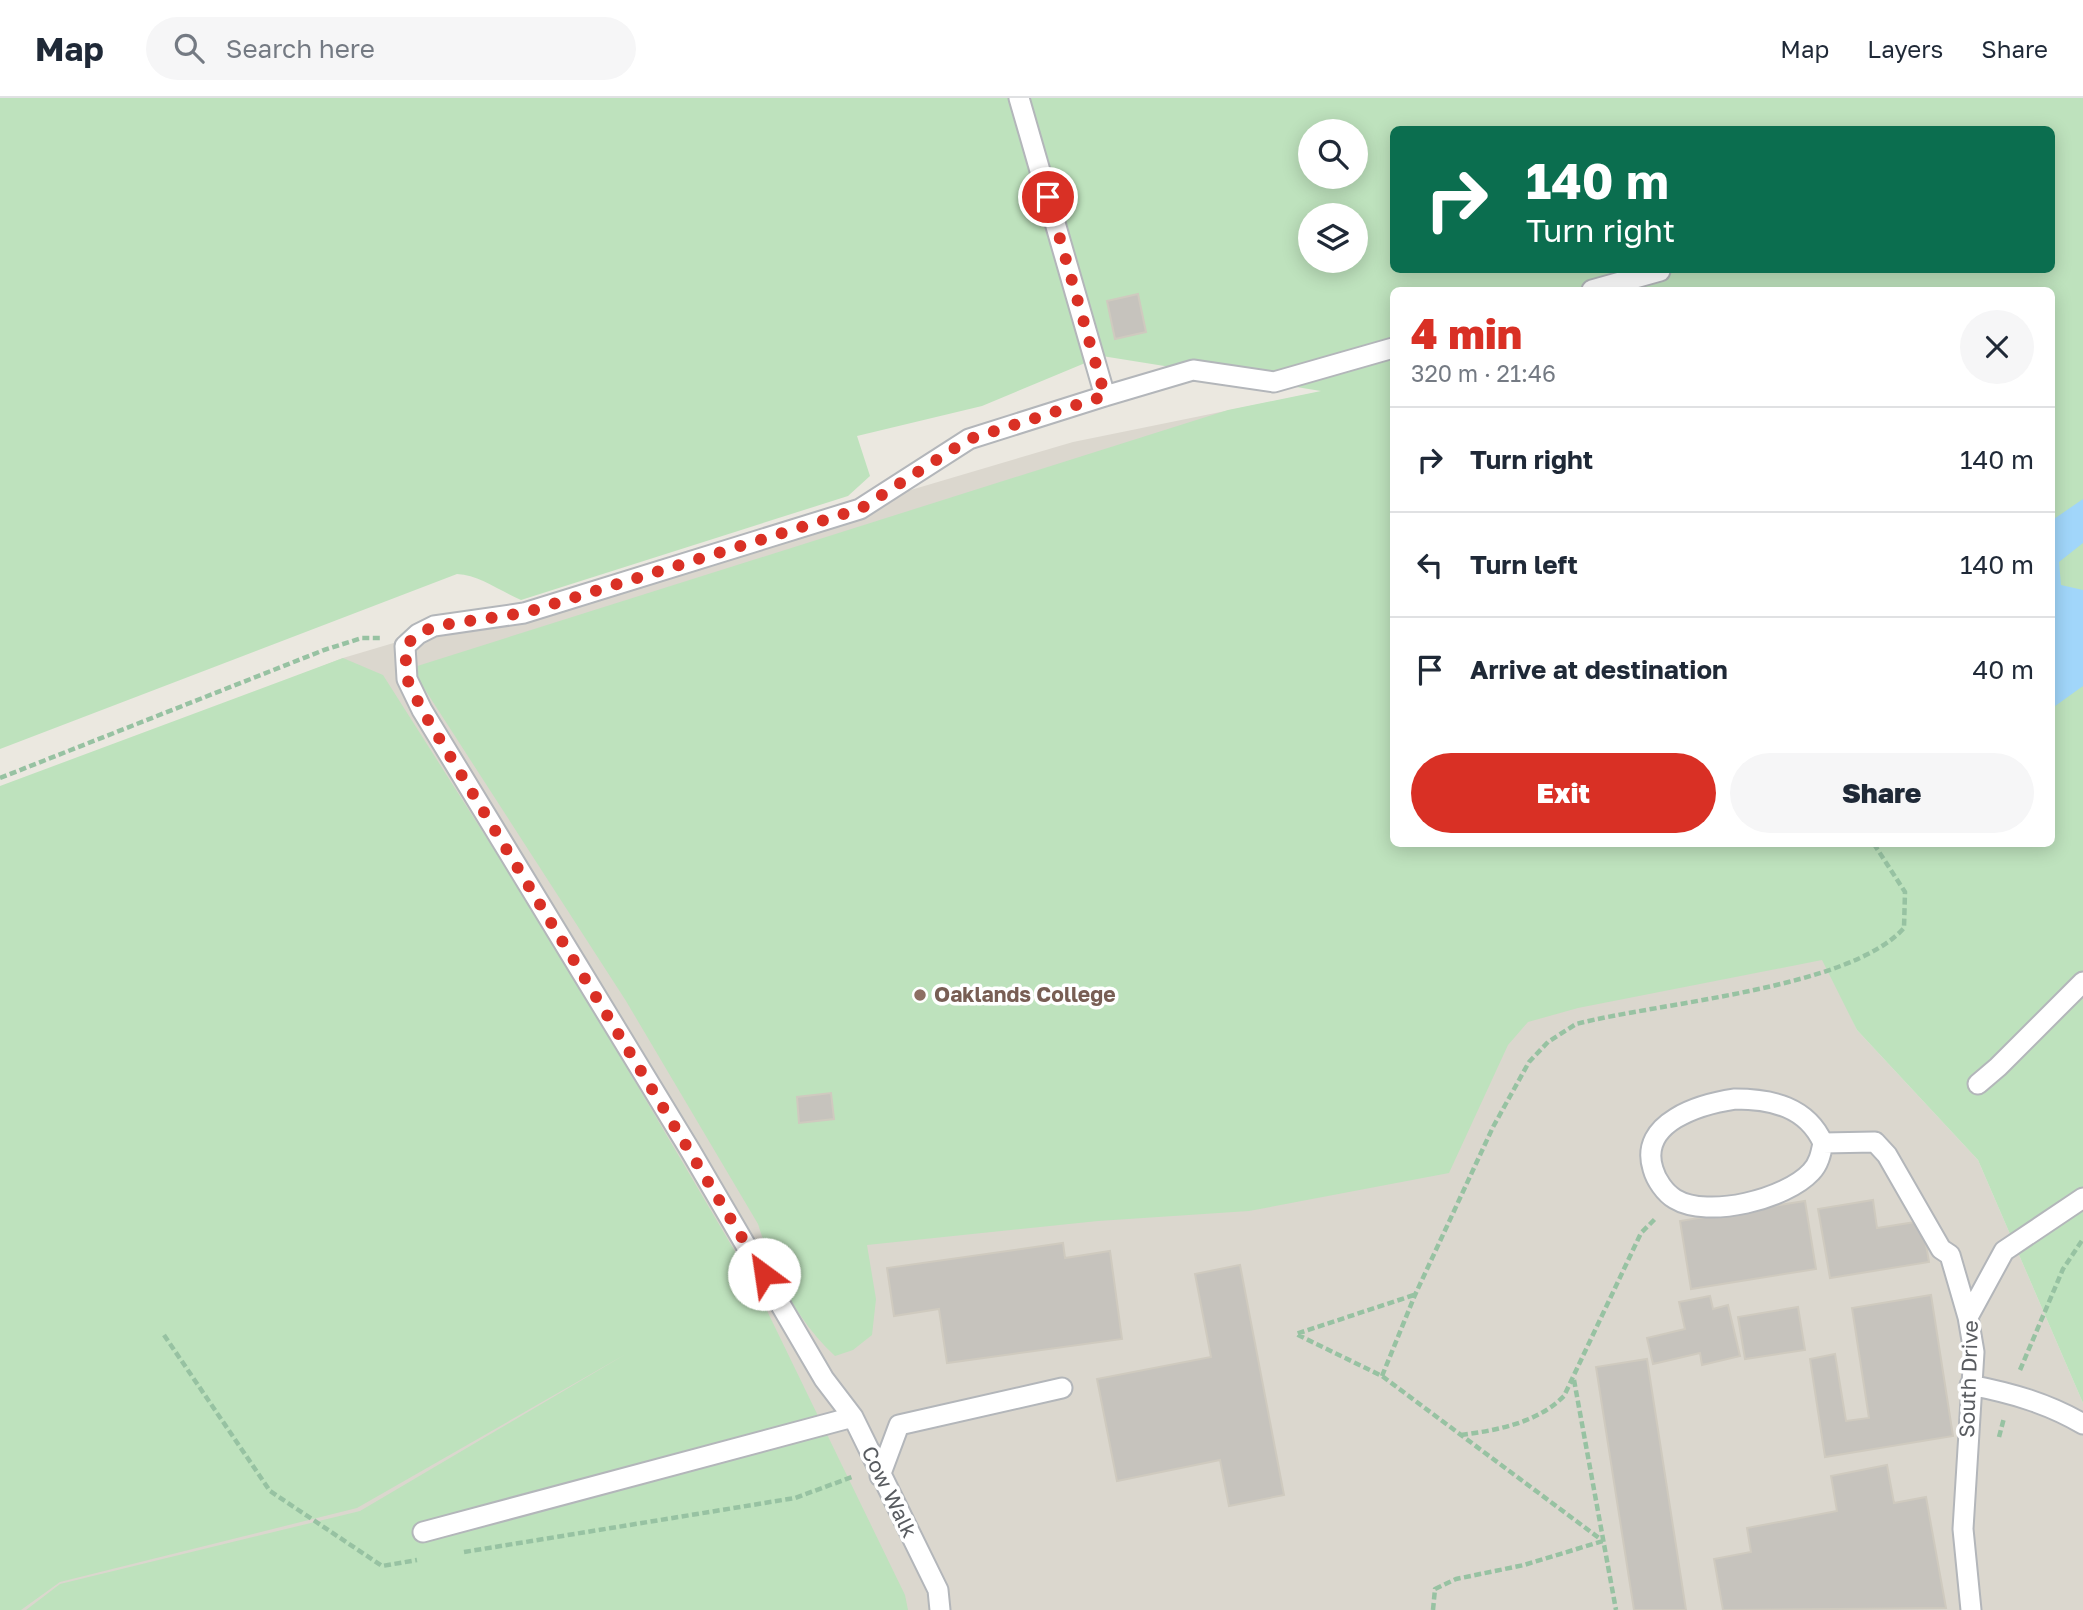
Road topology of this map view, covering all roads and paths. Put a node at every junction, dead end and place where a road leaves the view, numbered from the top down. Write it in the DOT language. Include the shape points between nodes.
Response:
graph roads {
  1 [pos="1019,98"];
  2 [pos="1653,273"];
  3 [pos="1603,287"];
  4 [pos="1390,349"];
  5 [pos="1105,396"];
  6 [pos="405,646"];
  7 [pos="0,778"];
  8 [pos="1876,847"];
  9 [pos="2083,982"];
  10 [pos="1978,1084"];
  11 [pos="1823,1143"];
  12 [pos="1673,1198"];
  13 [pos="2083,1198"];
  14 [pos="1415,1295"];
  15 [pos="1968,1317"];
  16 [pos="1382,1376"];
  17 [pos="1573,1378"];
  18 [pos="1970,1385"];
  19 [pos="1062,1388"];
  20 [pos="853,1417"];
  21 [pos="2083,1424"];
  22 [pos="1460,1435"];
  23 [pos="880,1476"];
  24 [pos="423,1532"];
  25 [pos="1603,1541"];
  26 [pos="940,1610"];
  27 [pos="1433,1610"];
  28 [pos="1616,1610"];
  29 [pos="1971,1610"];
  1 -- 5 [label="lane"];
  2 -- 3 [label="lane"];
  4 -- 5 [label="lane" via="1274,382 1193,370"];
  5 -- 6 [label="lane" via="969,439 860,509 524,613 435,626"];
  6 -- 7 [label="path" via="379,638 347,642"];
  6 -- 20 [label="lane, Cow Walk" via="407,679 422,710 824,1379"];
  8 -- 14 [label="path" via="1905,892 1904,928 1890,943 1851,964 1800,979 1607,1016 1576,1024 1548,1041 1529,1062 1493,1127"];
  9 -- 10 [label="lane"];
  11 -- 12 [label="lane" via="1813,1171 1777,1194 1716,1207"];
  11 -- 12 [label="lane" via="1804,1116 1784,1105 1762,1099 1705,1104 1665,1126 1651,1154 1657,1180"];
  11 -- 15 [label="lane" via="1875,1142 1886,1155 1941,1249 1950,1255"];
  12 -- 17 [label="path" via="1641,1233"];
  13 -- 15 [label="lane, South Drive" via="2004,1251"];
  14 -- 16 [label="path"];
  14 -- 16 [label="path" via="1296,1334"];
  15 -- 18 [label="lane, South Drive" via="1974,1352"];
  16 -- 22 [label="path"];
  17 -- 22 [label="path" via="1549,1411 1492,1430"];
  17 -- 25 [label="path"];
  18 -- 21 [label="lane" via="2055,1408"];
  18 -- 29 [label="lane, South Drive" via="1963,1529"];
  19 -- 23 [label="lane" via="899,1425"];
  20 -- 23 [label="lane, Cow Walk"];
  20 -- 24 [label="lane"];
  22 -- 25 [label="path"];
  23 -- 26 [label="lane, Cow Walk" via="938,1590"];
  25 -- 27 [label="path" via="1457,1579 1435,1589"];
  25 -- 28 [label="path"];
}
